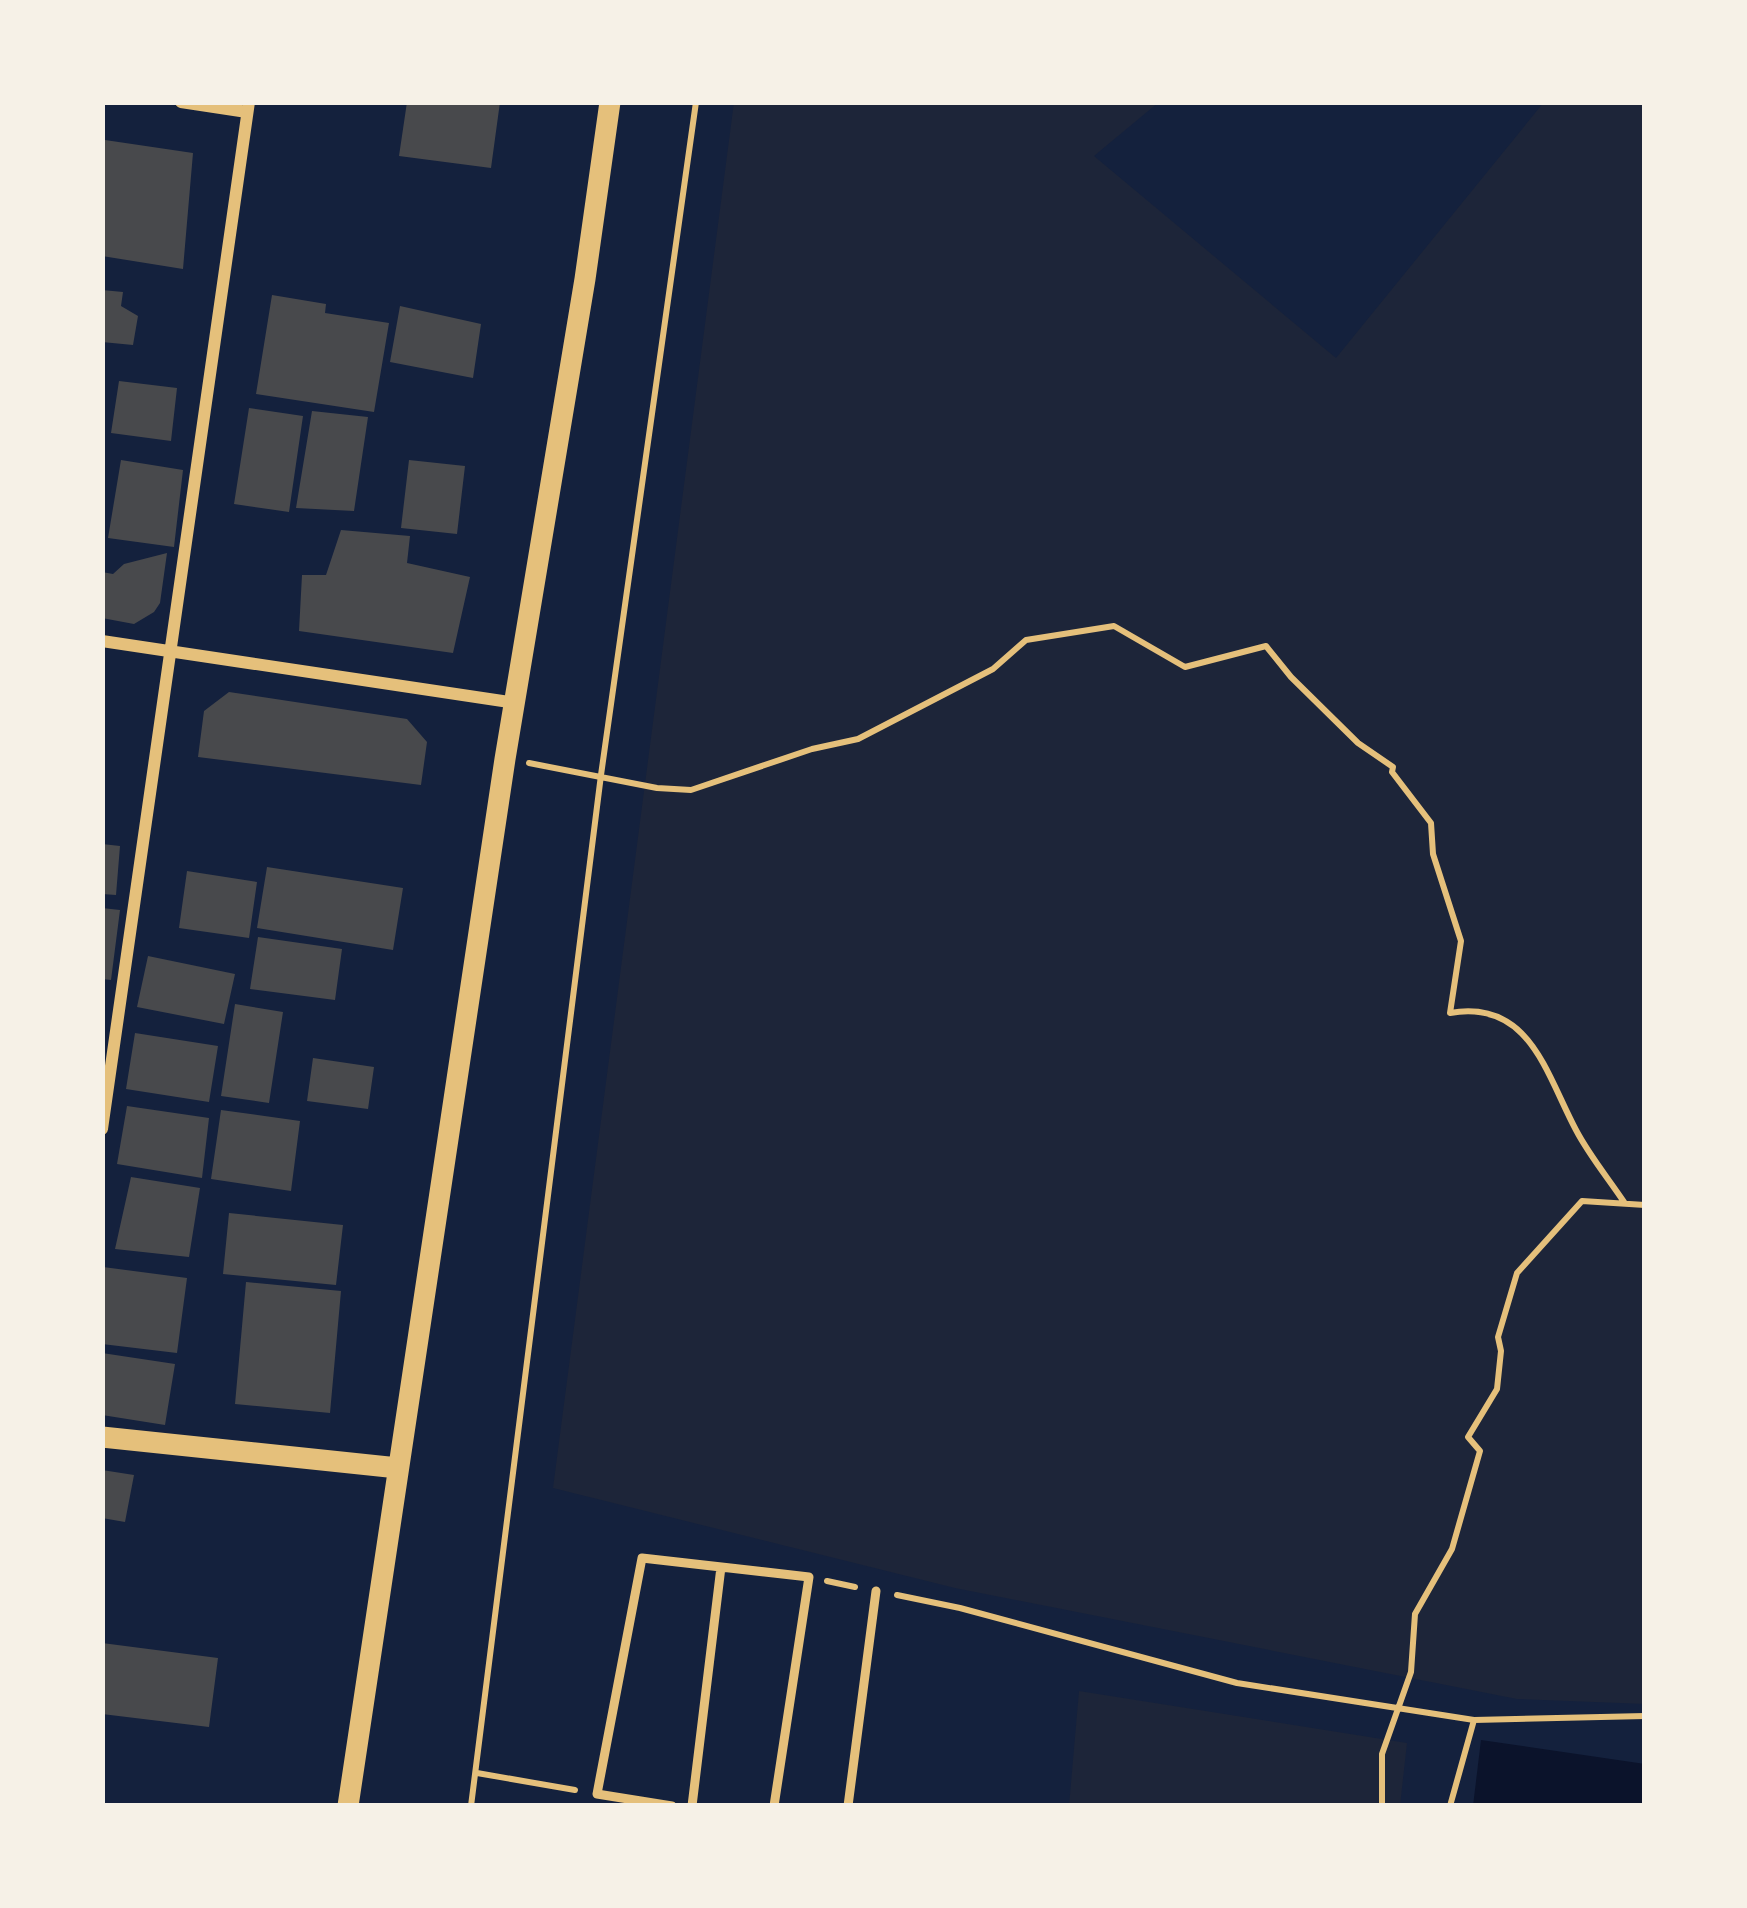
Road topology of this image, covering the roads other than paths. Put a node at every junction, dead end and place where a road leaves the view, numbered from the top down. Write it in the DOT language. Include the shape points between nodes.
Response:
graph roads {
  1 [pos="181,102"];
  2 [pos="610,102"];
  3 [pos="248,107"];
  4 [pos="102,641"];
  5 [pos="169,651"];
  6 [pos="516,703"];
  7 [pos="102,1129"];
  8 [pos="102,1437"];
  9 [pos="398,1468"];
  10 [pos="722,1567"];
  11 [pos="876,1591"];
  12 [pos="597,1793"];
  13 [pos="348,1806"];
  14 [pos="594,1806"];
  15 [pos="672,1806"];
  16 [pos="692,1806"];
  17 [pos="774,1806"];
  18 [pos="848,1806"];
  1 -- 3 [label="street"];
  2 -- 6 [label="street"];
  3 -- 5 [label="street"];
  4 -- 5 [label="street"];
  5 -- 6 [label="street"];
  5 -- 7 [label="street"];
  6 -- 9 [label="street"];
  8 -- 9 [label="street"];
  9 -- 13 [label="street"];
  10 -- 12 [label="lane" via="642,1558"];
  10 -- 16 [label="lane"];
  10 -- 17 [label="lane" via="808,1577"];
  11 -- 18 [label="lane"];
  12 -- 14 [label="lane"];
  12 -- 15 [label="lane"];
}
